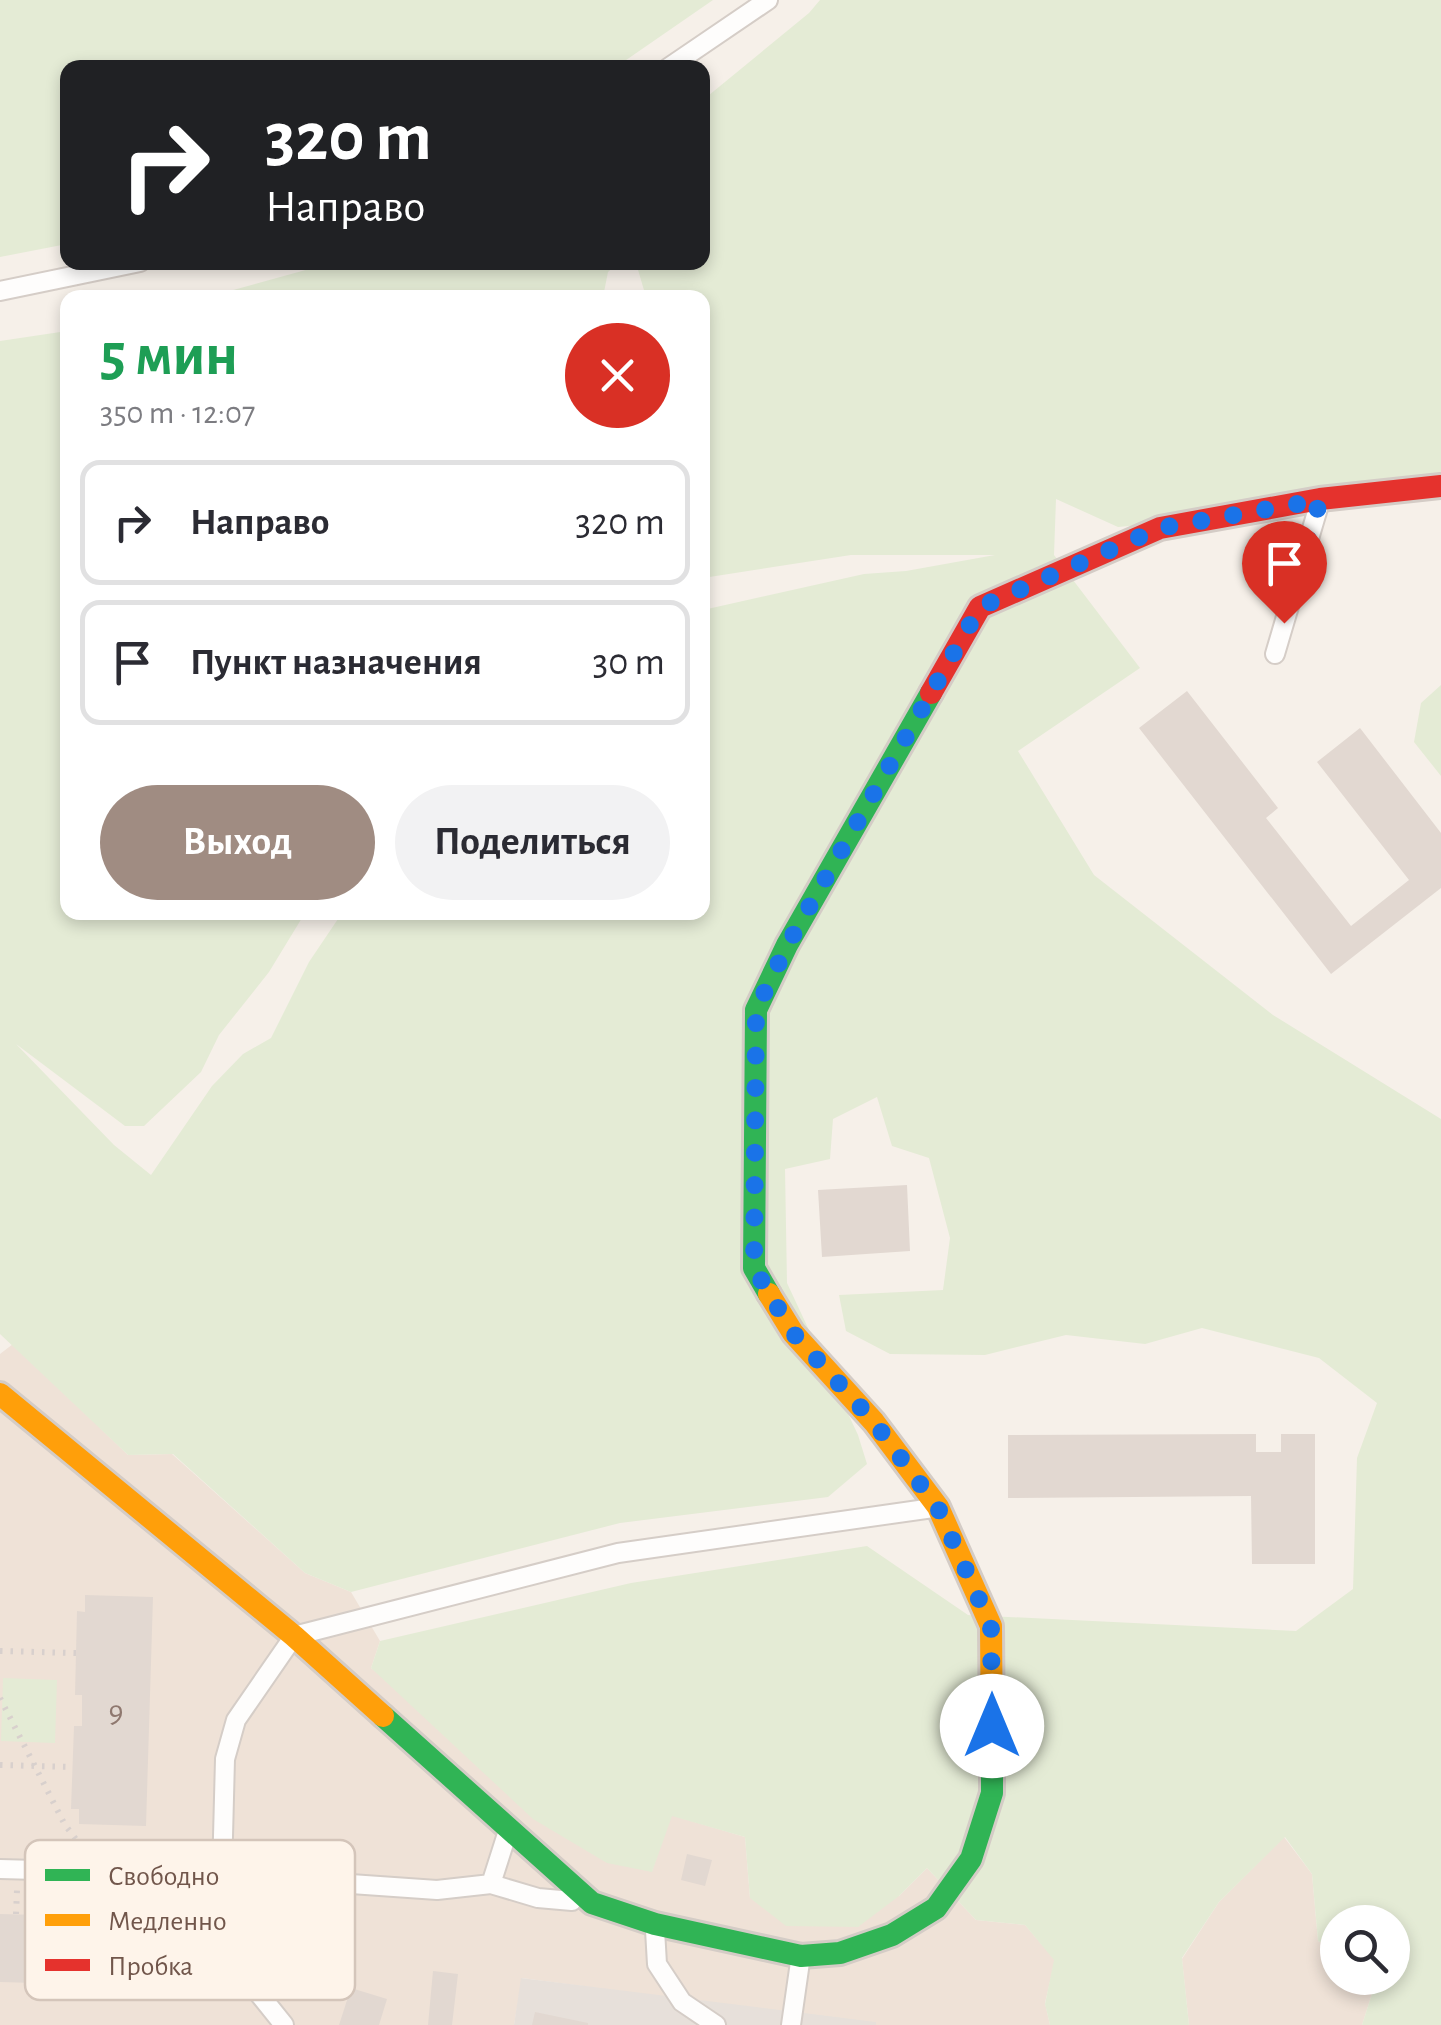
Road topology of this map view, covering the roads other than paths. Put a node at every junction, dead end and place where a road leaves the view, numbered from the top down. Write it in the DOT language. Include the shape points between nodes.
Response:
graph roads {
  1 [pos="768,0"];
  2 [pos="680,60"];
  3 [pos="101,270"];
  4 [pos="0,291"];
  5 [pos="1441,486"];
  6 [pos="1320,500"];
  7 [pos="1275,654"];
  8 [pos="0,1394"];
  9 [pos="938,1508"];
  10 [pos="294,1636"];
  11 [pos="509,1828"];
  12 [pos="223,1840"];
  13 [pos="0,1869"];
  14 [pos="25,1870"];
  15 [pos="355,1884"];
  16 [pos="491,1884"];
  17 [pos="592,1903"];
  18 [pos="654,1924"];
  19 [pos="801,1956"];
  20 [pos="264,2000"];
  21 [pos="284,2025"];
  22 [pos="716,2025"];
  23 [pos="792,2025"];
  1 -- 2 [label="lane"];
  3 -- 4 [label="lane"];
  5 -- 6 [label="street"];
  6 -- 7 [label="lane"];
  6 -- 9 [label="street" via="1160,528 980,607 756,1010 754,1268 793,1333 874,1422"];
  8 -- 10 [label="street"];
  9 -- 10 [label="lane" via="618,1553"];
  9 -- 19 [label="street" via="991,1626 987,1810 971,1860 936,1908 840,1953"];
  10 -- 11 [label="street"];
  10 -- 12 [label="lane" via="236,1720 225,1760"];
  11 -- 16 [label="lane"];
  11 -- 17 [label="street"];
  13 -- 14 [label="lane"];
  15 -- 16 [label="lane" via="437,1890"];
  16 -- 17 [label="lane" via="538,1898"];
  17 -- 18 [label="street"];
  18 -- 19 [label="street"];
  18 -- 22 [label="lane" via="657,1964 682,2002"];
  19 -- 23 [label="lane"];
  20 -- 21 [label="lane"];
}
